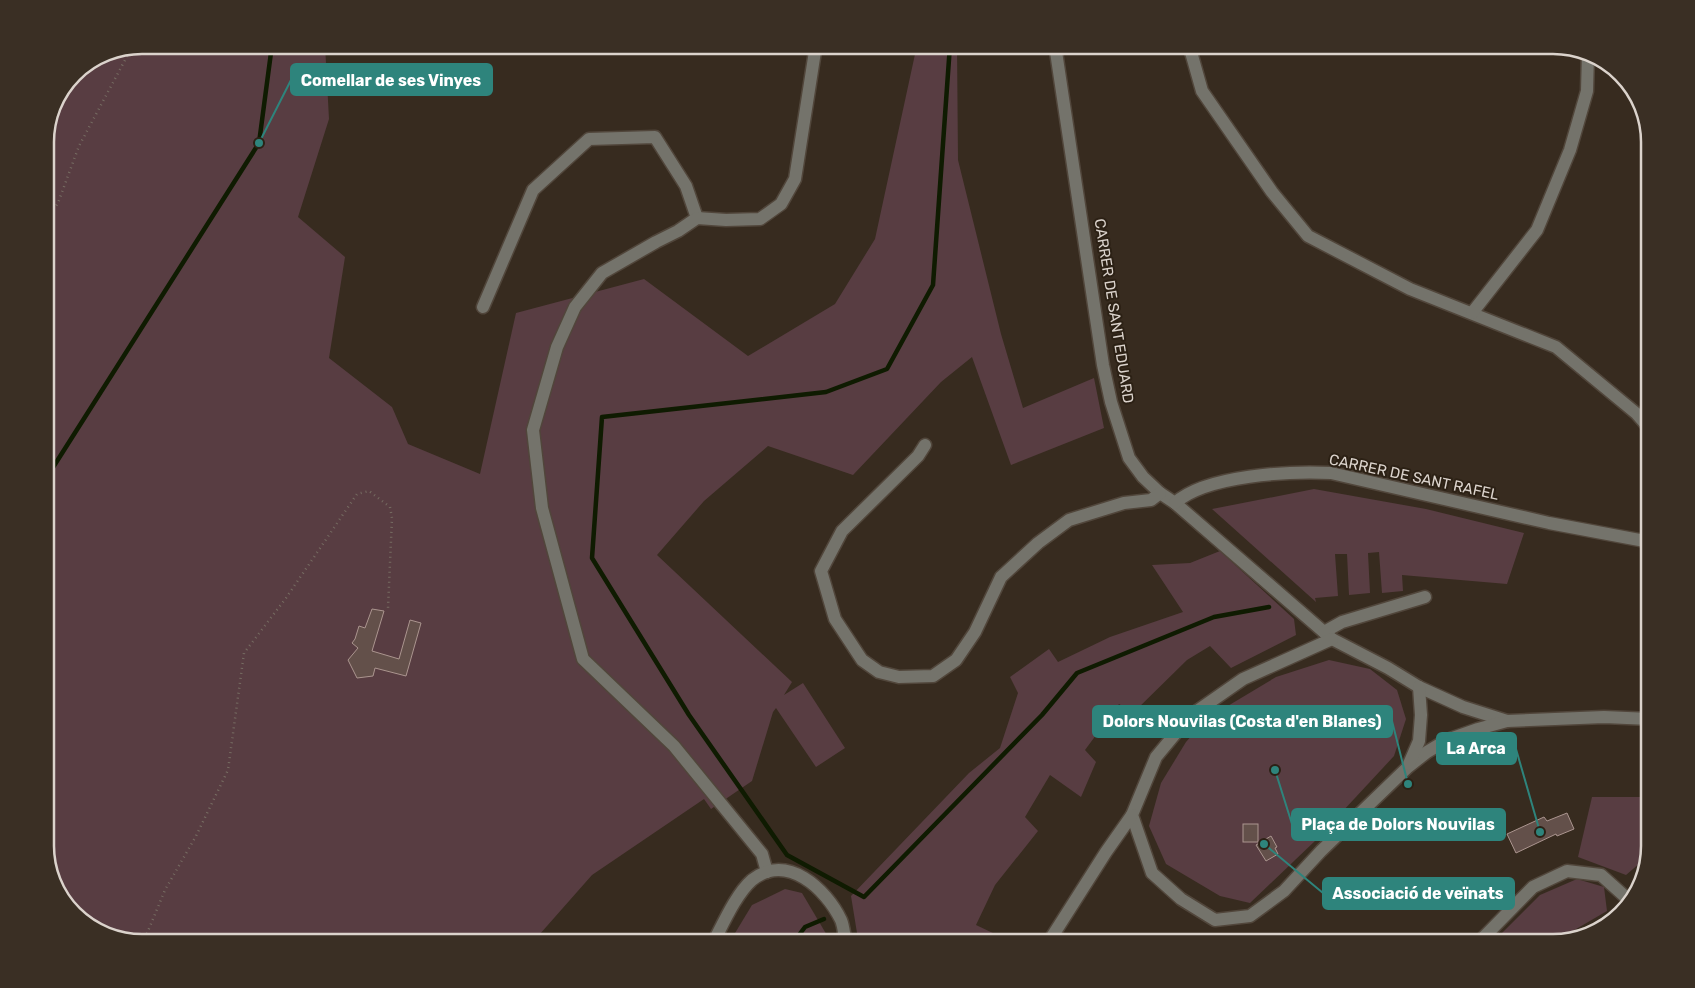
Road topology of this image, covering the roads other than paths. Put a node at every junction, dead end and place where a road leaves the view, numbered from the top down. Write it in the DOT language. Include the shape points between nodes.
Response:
graph roads {
  1 [pos="815,54"];
  2 [pos="1057,54"];
  3 [pos="1191,54"];
  4 [pos="1588,60"];
  5 [pos="697,218"];
  6 [pos="483,308"];
  7 [pos="1472,313"];
  8 [pos="1641,419"];
  9 [pos="925,445"];
  10 [pos="1160,493"];
  11 [pos="1175,503"];
  12 [pos="1641,540"];
  13 [pos="1425,597"];
  14 [pos="1328,636"];
  15 [pos="1419,687"];
  16 [pos="1641,719"];
  17 [pos="1507,721"];
  18 [pos="1408,767"];
  19 [pos="1132,815"];
  20 [pos="767,872"];
  21 [pos="1625,897"];
  22 [pos="718,934"];
  23 [pos="844,934"];
  24 [pos="1054,934"];
  25 [pos="1487,934"];
  1 -- 5 [label="street" via="795,180 781,204 760,219"];
  2 -- 10 [label="street, CARRER DE SANT EDUARD" via="1111,402 1129,458"];
  3 -- 7 [label="street" via="1202,91 1272,192 1308,236 1410,289"];
  4 -- 7 [label="street" via="1587,90 1570,150 1537,230"];
  5 -- 6 [label="street" via="686,186 655,137 589,139 533,190"];
  5 -- 20 [label="street" via="602,273 575,307 556,348 533,430 542,508 583,659 674,746 762,854"];
  7 -- 8 [label="street" via="1556,347"];
  9 -- 10 [label="street" via="918,456 842,531 821,571 835,619 862,660 879,672 899,677 933,676 956,660 975,632 1001,577 1069,520 1124,503 1151,500"];
  10 -- 11 [label="street, CARRER DE SANT EDUARD"];
  11 -- 12 [label="street, CARRER DE SANT RAFEL" via="1184,494 1210,484 1270,474 1331,473 1549,524"];
  11 -- 14 [label="street, CARRER DE SANT EDUARD"];
  13 -- 14 [label="street" via="1342,622"];
  14 -- 15 [label="street, CARRER DE SANT EDUARD"];
  14 -- 19 [label="street" via="1243,679 1190,716 1156,757"];
  15 -- 17 [label="street, CARRER DE SANT EDUARD"];
  15 -- 18 [label="street" via="1419,741"];
  16 -- 17 [label="street"];
  17 -- 18 [label="street" via="1447,740"];
  18 -- 19 [label="street" via="1284,891 1250,916 1215,920 1181,899 1152,873"];
  19 -- 24 [label="street"];
  20 -- 22 [label="street" via="752,880 740,894"];
  20 -- 23 [label="street" via="784,870 819,889 842,922"];
  21 -- 25 [label="street" via="1601,875 1567,871 1534,886"];
}
